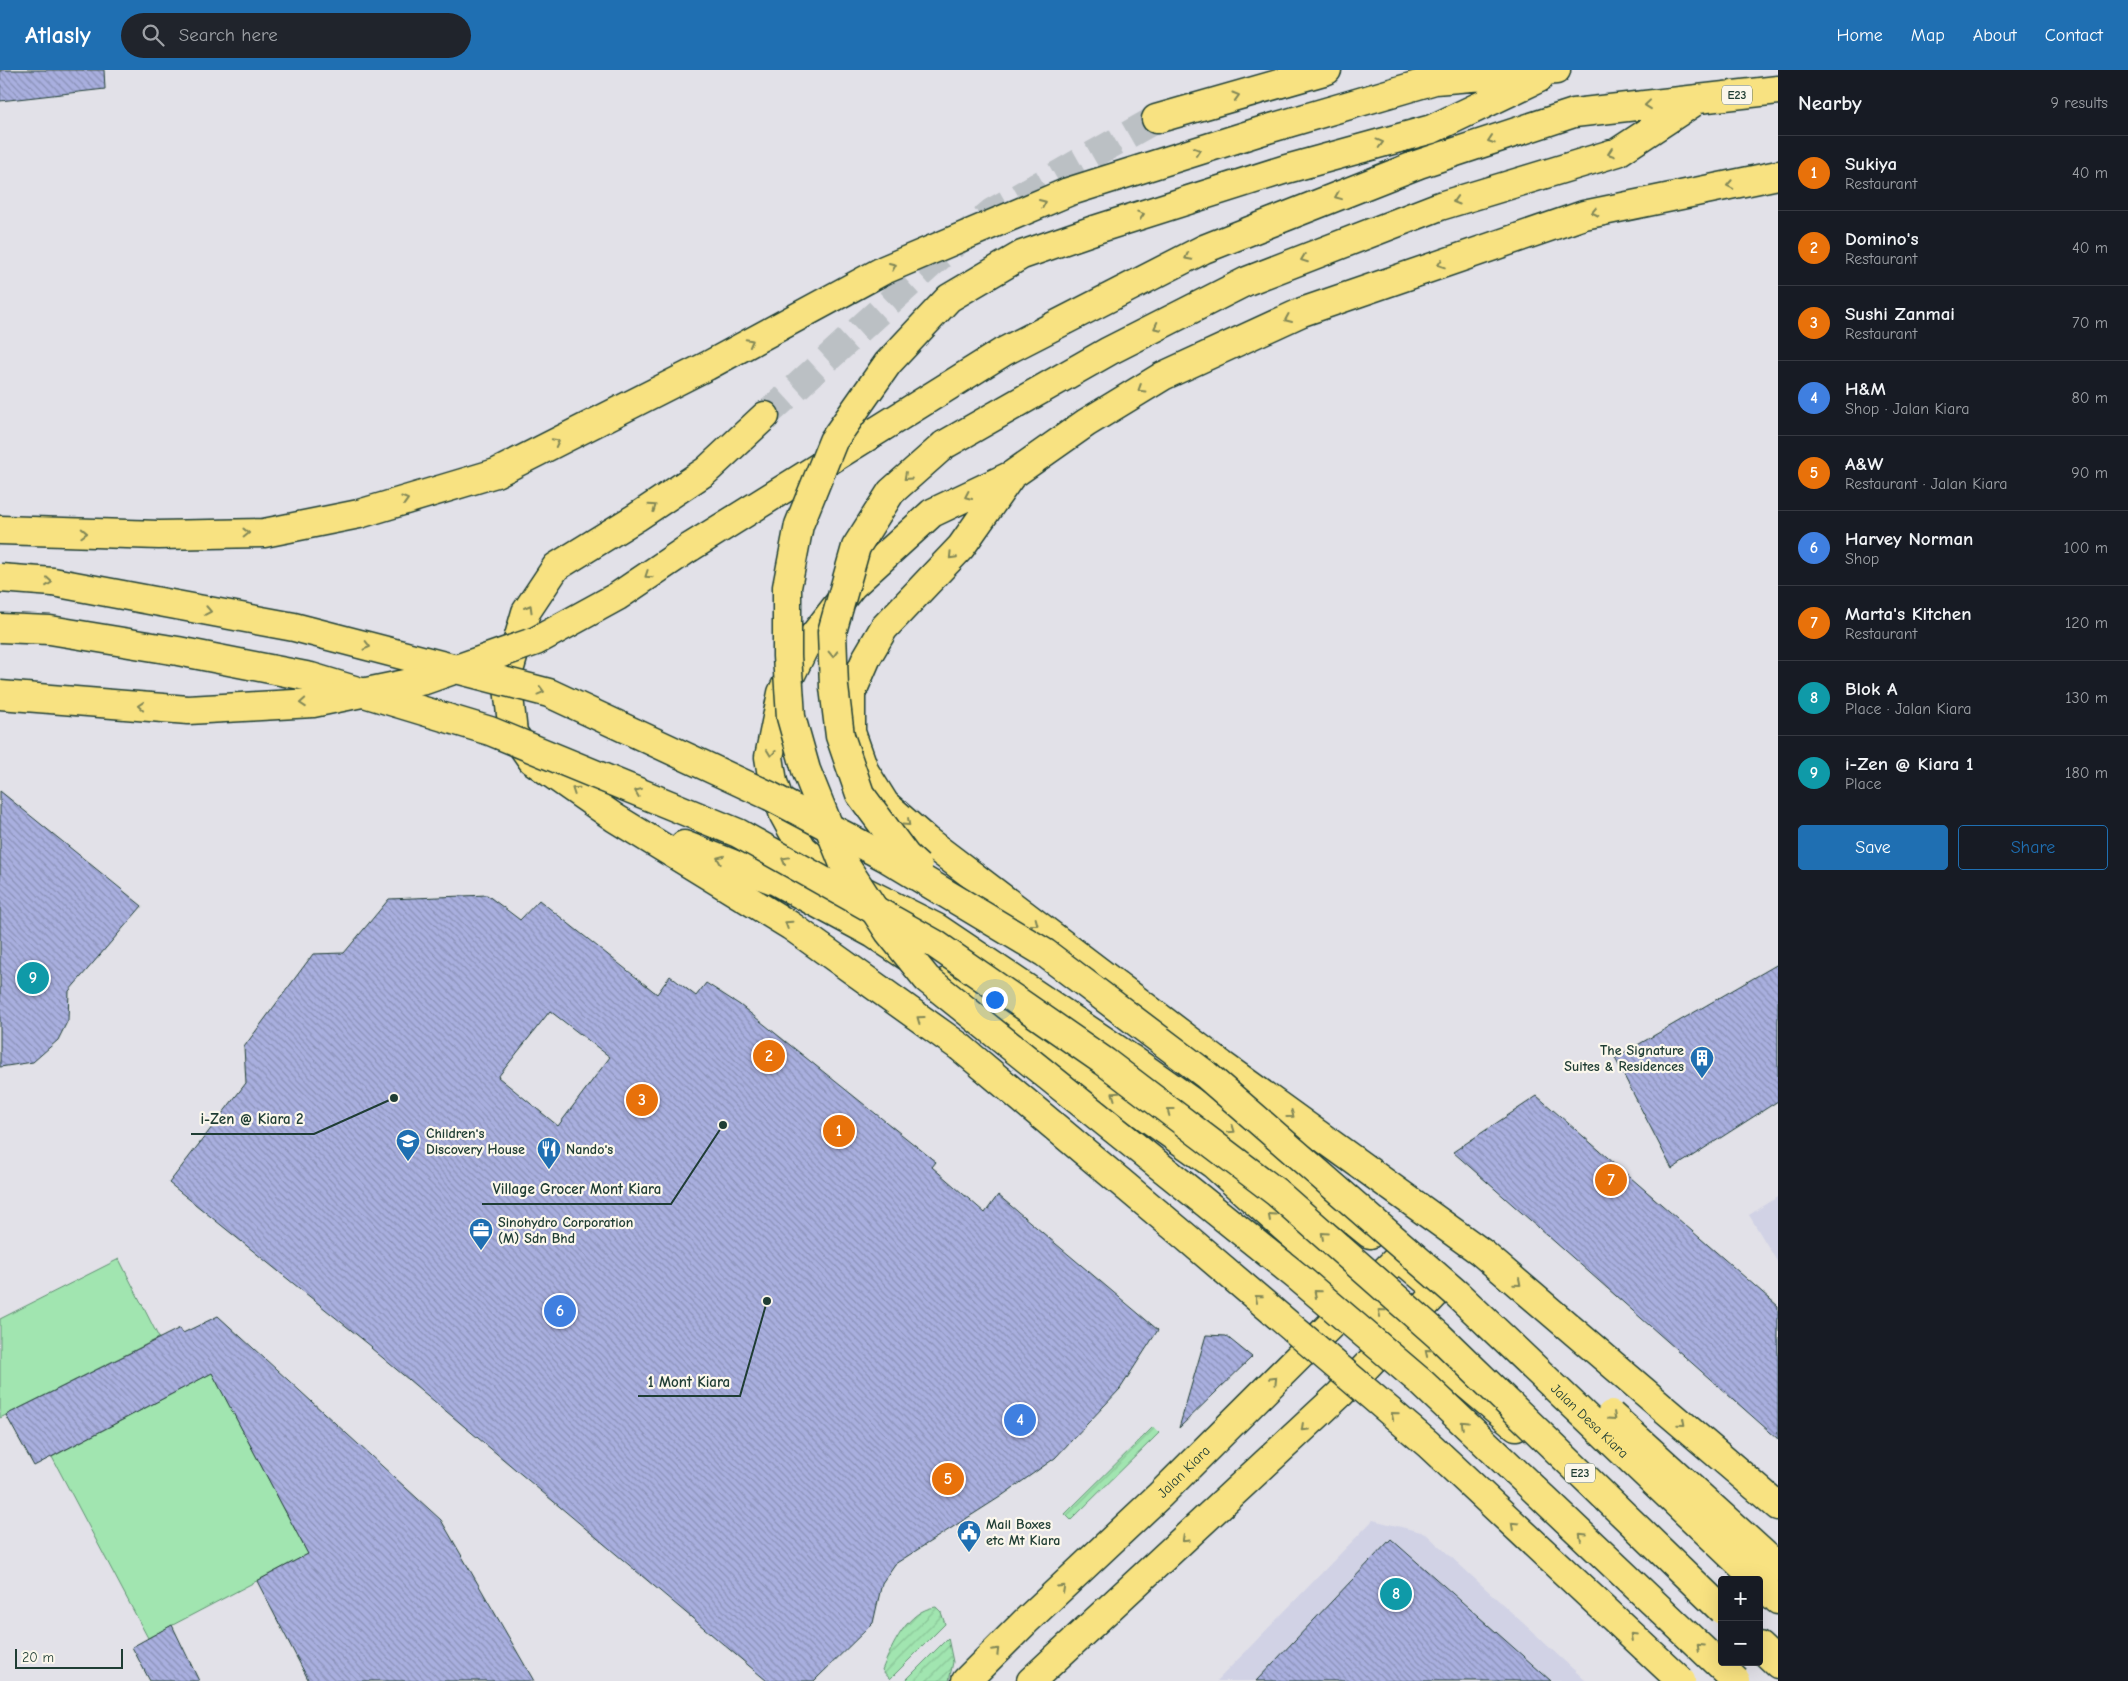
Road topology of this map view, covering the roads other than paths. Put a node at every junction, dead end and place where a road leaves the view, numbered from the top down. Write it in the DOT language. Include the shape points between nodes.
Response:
graph roads {
  1 [pos="1327,70"];
  2 [pos="1555,70"];
  3 [pos="1778,90"];
  4 [pos="1697,100"];
  5 [pos="1156,119"];
  6 [pos="1778,175"];
  7 [pos="765,416"];
  8 [pos="1012,475"];
  9 [pos="0,530"];
  10 [pos="0,578"];
  11 [pos="0,628"];
  12 [pos="0,695"];
  13 [pos="615,818"];
  14 [pos="1399,1257"];
  15 [pos="1439,1290"];
  16 [pos="1360,1294"];
  17 [pos="1401,1330"];
  18 [pos="1778,1506"];
  19 [pos="1778,1568"];
  20 [pos="1753,1576"];
  21 [pos="1763,1586"];
  22 [pos="1778,1590"];
  23 [pos="1718,1599"];
  24 [pos="1778,1600"];
  25 [pos="1718,1606"];
  26 [pos="1763,1642"];
  27 [pos="1763,1650"];
  28 [pos="1778,1655"];
  29 [pos="1778,1664"];
  30 [pos="966,1681"];
  31 [pos="1031,1681"];
  32 [pos="1681,1681"];
  33 [pos="1736,1681"];
  5 -- 1 [label="main road, one-way"];
  9 -- 2 [label="main road, one-way" via="159,535 264,533 359,514 496,473 707,366 884,270 1068,192 1435,80"];
  33 -- 2 [label="main road, one-way, bridge" via="1422,1383 1299,1278 927,979 889,932 844,862 806,770 791,717 787,587 799,525 833,441 888,363 949,298 1022,255 1283,170 1432,129"];
  3 -- 4 [label="main road, E23"];
  4 -- 12 [label="main road, one-way, bridge" via="1574,112 1419,164 1204,249 1003,352 688,548 618,596 536,641 425,680 313,702 188,710"];
  4 -- 19 [label="main road, one-way, bridge" via="1618,152 1440,206 1247,282 1109,350 944,445 891,492 856,547 832,632 834,687 840,736 860,794 906,856 988,930 1288,1136 1418,1240"];
  6 -- 8 [label="main road, one-way" via="1584,215 1302,312 1163,376 1086,423"];
  13 -- 7 [label="main road, one-way" via="532,760 513,733 506,678 526,612 556,567 706,470"];
  8 -- 14 [label="main road, Jalan Desa Kiara, one-way" via="932,513 852,586 804,648 782,693 770,757 773,782 784,815 802,848 834,876 936,928 1130,1058 1312,1187"];
  8 -- 18 [label="main road, one-way" via="961,547 884,628 851,694 851,732 865,772 886,804 926,840 1222,1065 1482,1252"];
  10 -- 20 [label="main road, one-way, bridge" via="53,582 294,627 549,693 770,796 885,857 1045,953 1205,1074 1456,1293"];
  25 -- 11 [label="main road, E23, one-way, bridge" via="1439,1336 1276,1192 1105,1062 935,944 738,833 490,730 311,676 50,630"];
  16 -- 13 [label="main road, one-way" via="1213,1164 1066,1060 874,934 776,881"];
  32 -- 13 [label="main road, one-way, bridge" via="1428,1444 960,1048 791,926"];
  14 -- 15 [label="main road, Jalan Desa Kiara"];
  14 -- 16 [label="main road, Jalan Kiara"];
  15 -- 17 [label="main road"];
  15 -- 22 [label="main road, Jalan Desa Kiara" via="1502,1342"];
  17 -- 16 [label="main road, one-way"];
  30 -- 16 [label="main road, Jalan Kiara, one-way" via="1160,1495"];
  23 -- 17 [label="main road, one-way"];
  17 -- 31 [label="main road, one-way" via="1340,1394"];
  21 -- 24 [label="main road"];
  26 -- 28 [label="main road"];
  27 -- 29 [label="main road"];
}
